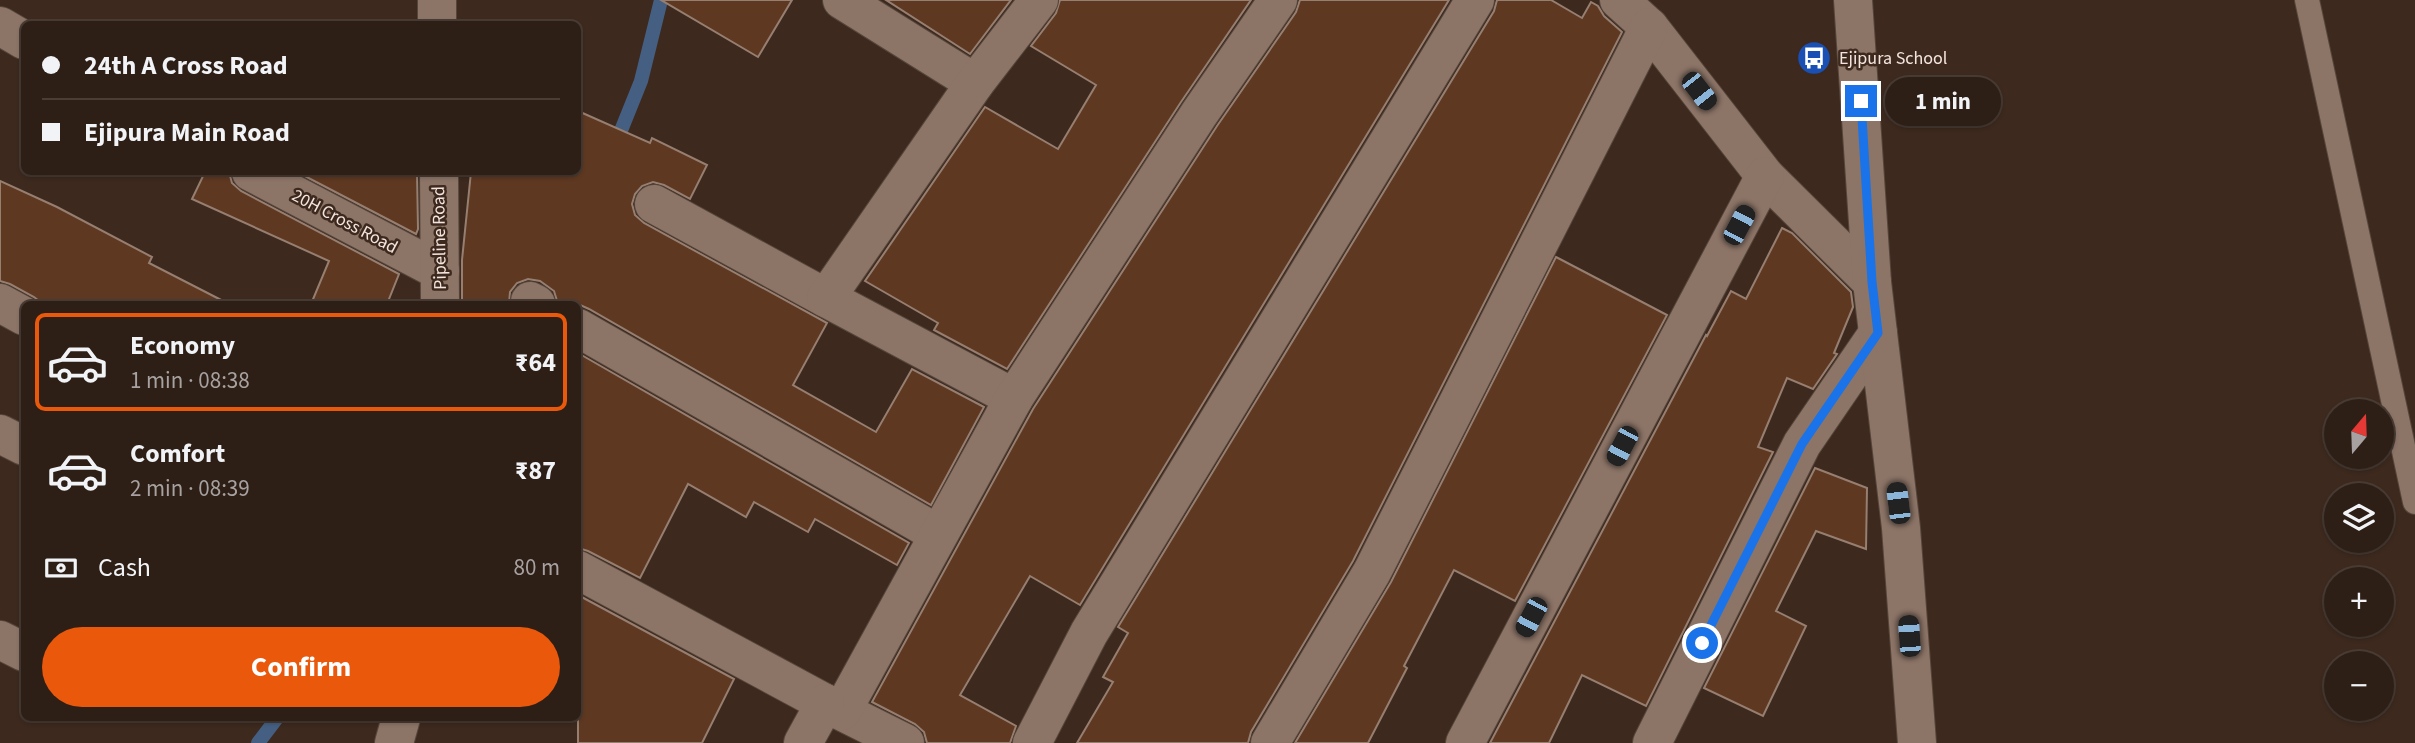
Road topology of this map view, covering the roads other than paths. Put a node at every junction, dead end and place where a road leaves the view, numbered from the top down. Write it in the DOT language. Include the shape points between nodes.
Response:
graph roads {
  1 [pos="437,0"];
  2 [pos="842,0"];
  3 [pos="1039,0"];
  4 [pos="1278,0"];
  5 [pos="1475,0"];
  6 [pos="1619,0"];
  7 [pos="1853,0"];
  8 [pos="2307,0"];
  9 [pos="437,21"];
  10 [pos="0,26"];
  11 [pos="1649,27"];
  12 [pos="21,38"];
  13 [pos="975,83"];
  14 [pos="256,175"];
  15 [pos="439,175"];
  16 [pos="1765,176"];
  17 [pos="654,204"];
  18 [pos="1872,282"];
  19 [pos="440,288"];
  20 [pos="826,298"];
  21 [pos="0,303"];
  22 [pos="21,314"];
  23 [pos="581,330"];
  24 [pos="1878,333"];
  25 [pos="1014,398"];
  26 [pos="0,434"];
  27 [pos="21,444"];
  28 [pos="2415,502"];
  29 [pos="938,534"];
  30 [pos="581,572"];
  31 [pos="0,640"];
  32 [pos="21,650"];
  33 [pos="833,707"];
  34 [pos="400,721"];
  35 [pos="394,743"];
  36 [pos="803,743"];
  37 [pos="905,743"];
  38 [pos="1032,743"];
  39 [pos="1270,743"];
  40 [pos="1465,743"];
  41 [pos="1652,743"];
  42 [pos="1917,743"];
  1 -- 9 [label="street"];
  2 -- 13 [label="street"];
  3 -- 13 [label="street"];
  4 -- 25 [label="street"];
  5 -- 38 [label="street" via="1096,621"];
  6 -- 11 [label="street"];
  7 -- 18 [label="street"];
  8 -- 28 [label="lane"];
  10 -- 12 [label="street"];
  11 -- 16 [label="street"];
  11 -- 39 [label="street" via="1372,572"];
  13 -- 20 [label="street"];
  14 -- 19 [label="street, 20H Cross Road"];
  15 -- 19 [label="street, Pipeline Road"];
  16 -- 18 [label="street"];
  16 -- 40 [label="street"];
  17 -- 20 [label="street"];
  18 -- 24 [label="street"];
  20 -- 25 [label="street"];
  21 -- 22 [label="street"];
  23 -- 29 [label="street"];
  24 -- 41 [label="street" via="1802,444"];
  24 -- 42 [label="street" via="1901,528"];
  25 -- 29 [label="street"];
  26 -- 27 [label="street"];
  29 -- 33 [label="street"];
  30 -- 33 [label="street"];
  31 -- 32 [label="street"];
  33 -- 36 [label="street"];
  33 -- 37 [label="street"];
  34 -- 35 [label="street"];
}
